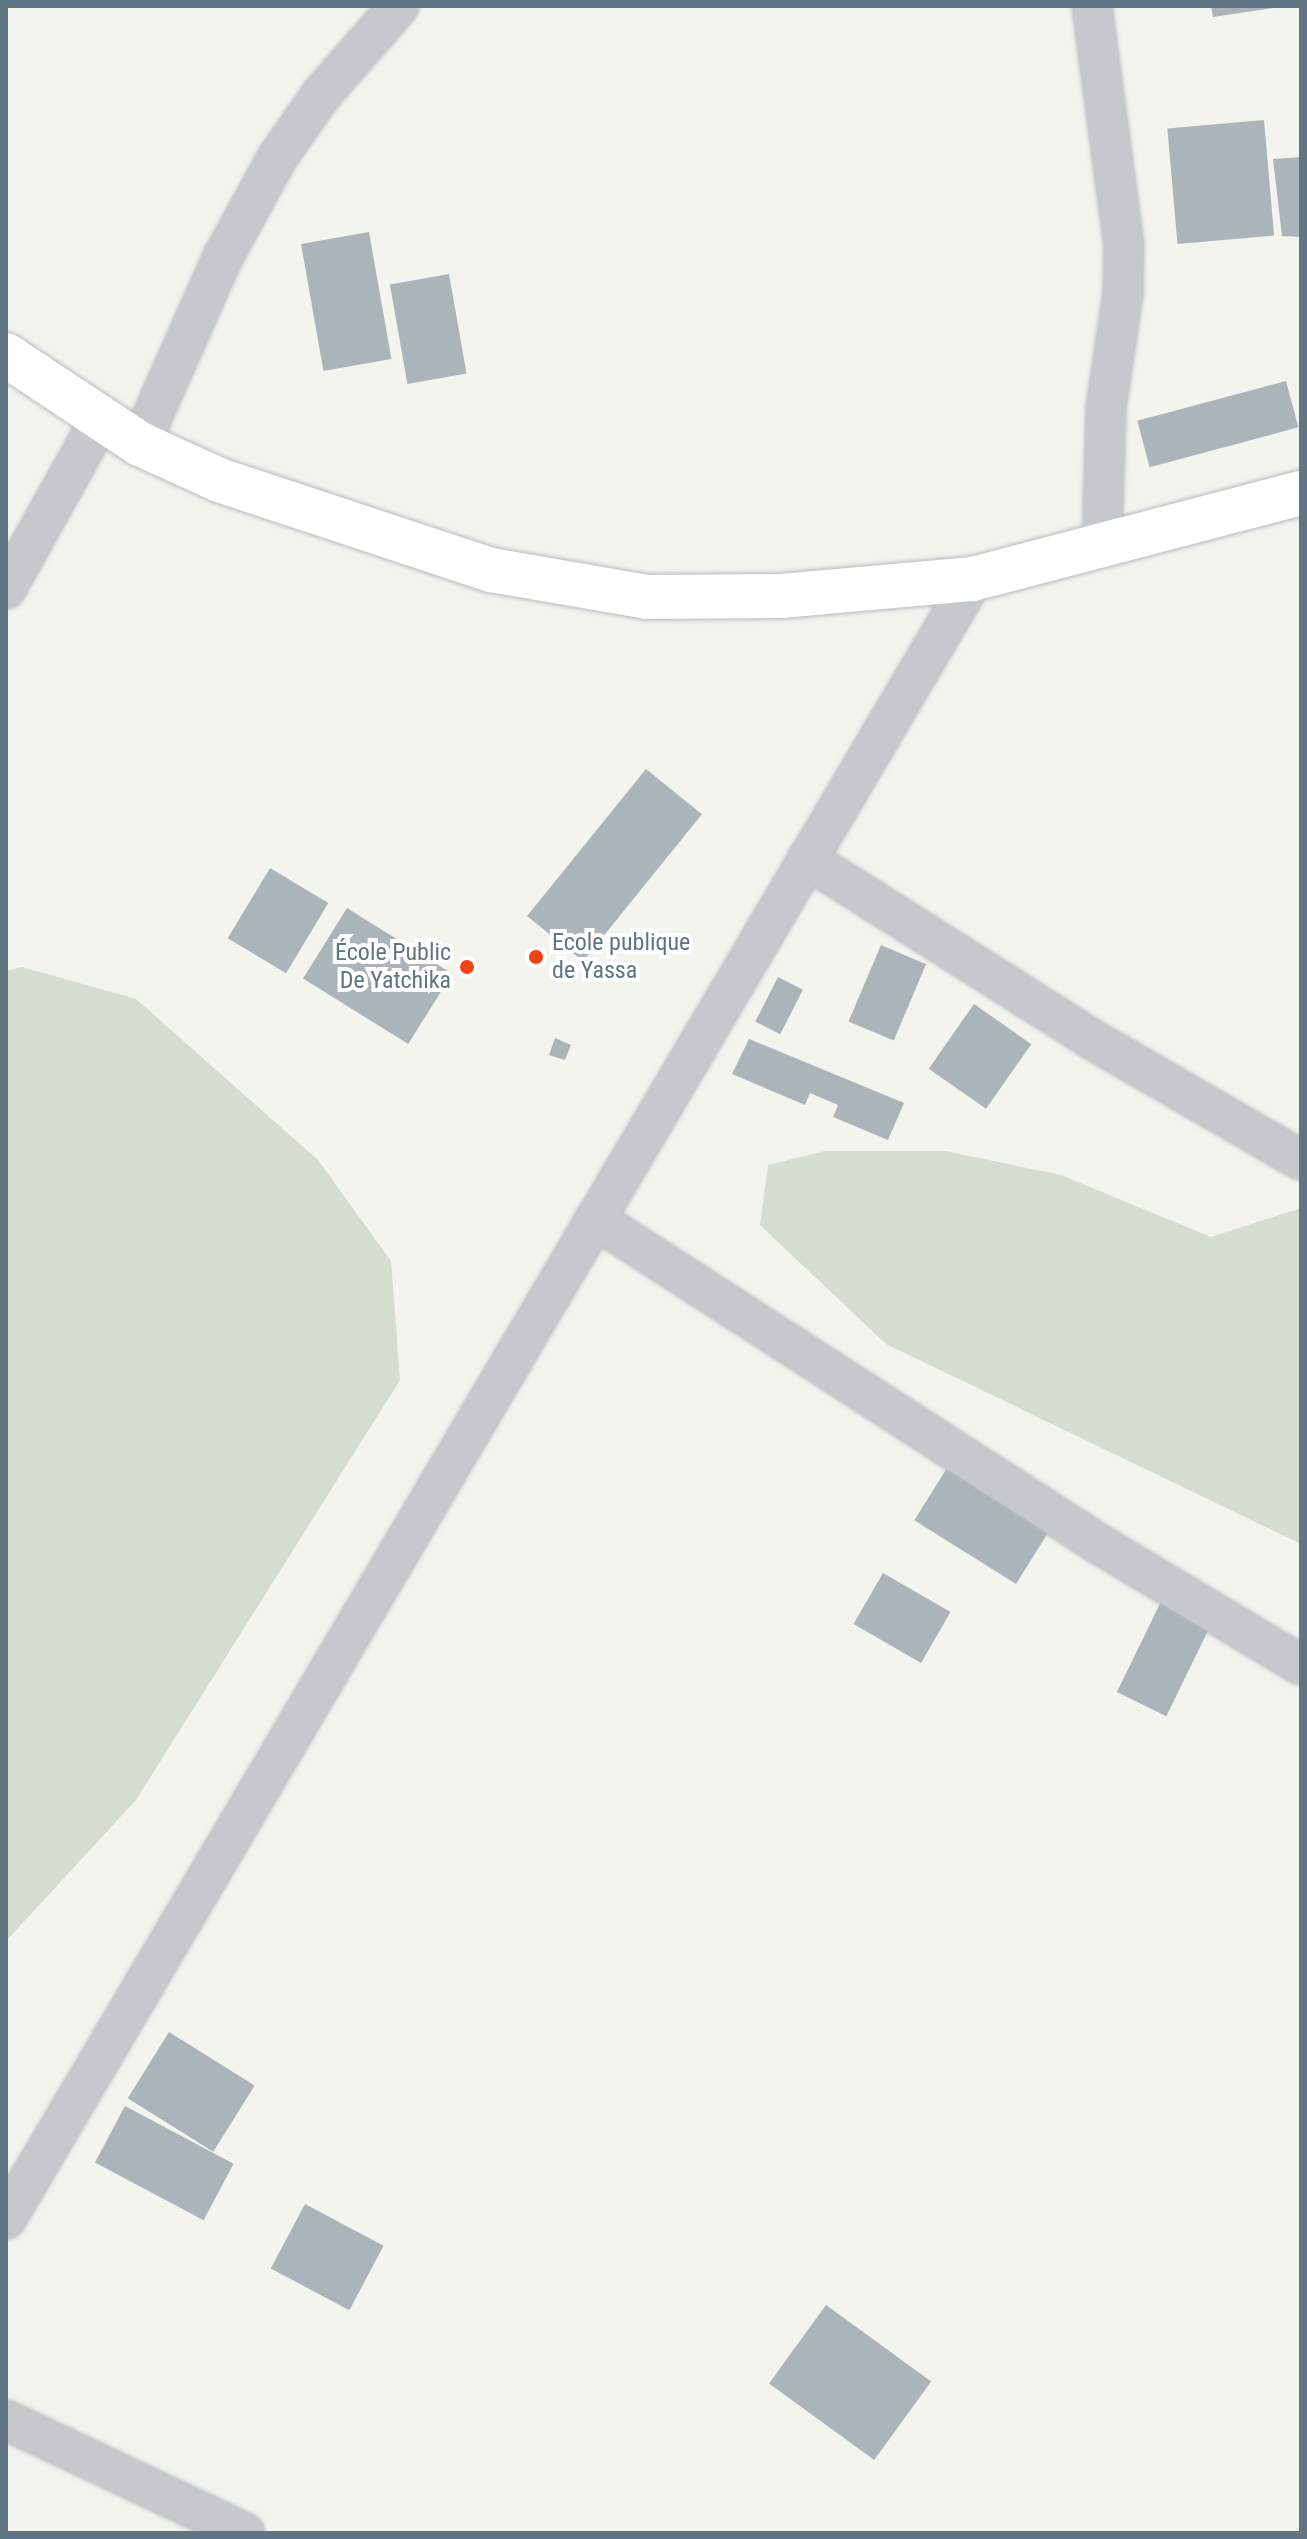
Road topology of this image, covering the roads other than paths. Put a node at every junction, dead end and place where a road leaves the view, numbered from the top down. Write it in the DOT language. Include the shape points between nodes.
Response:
graph roads {
  1 [pos="399,6"];
  2 [pos="1092,6"];
  3 [pos="6,355"];
  4 [pos="101,418"];
  5 [pos="140,444"];
  6 [pos="1301,493"];
  7 [pos="1102,544"];
  8 [pos="973,579"];
  9 [pos="6,589"];
  10 [pos="807,859"];
  11 [pos="1301,1160"];
  12 [pos="595,1219"];
  13 [pos="1301,1665"];
  14 [pos="6,2219"];
  15 [pos="6,2420"];
  16 [pos="245,2533"];
  1 -- 5 [label="street" via="321,95 277,158 223,257"];
  2 -- 7 [label="street" via="1124,245 1123,294 1106,408"];
  3 -- 4 [label="main road"];
  4 -- 5 [label="main road"];
  4 -- 9 [label="street"];
  5 -- 8 [label="main road" via="219,480 491,570 647,597 781,596"];
  6 -- 7 [label="main road"];
  7 -- 8 [label="main road"];
  8 -- 10 [label="street"];
  10 -- 11 [label="street" via="1093,1040"];
  10 -- 12 [label="street"];
  12 -- 13 [label="street" via="1099,1544"];
  12 -- 14 [label="street"];
  15 -- 16 [label="street"];
}
